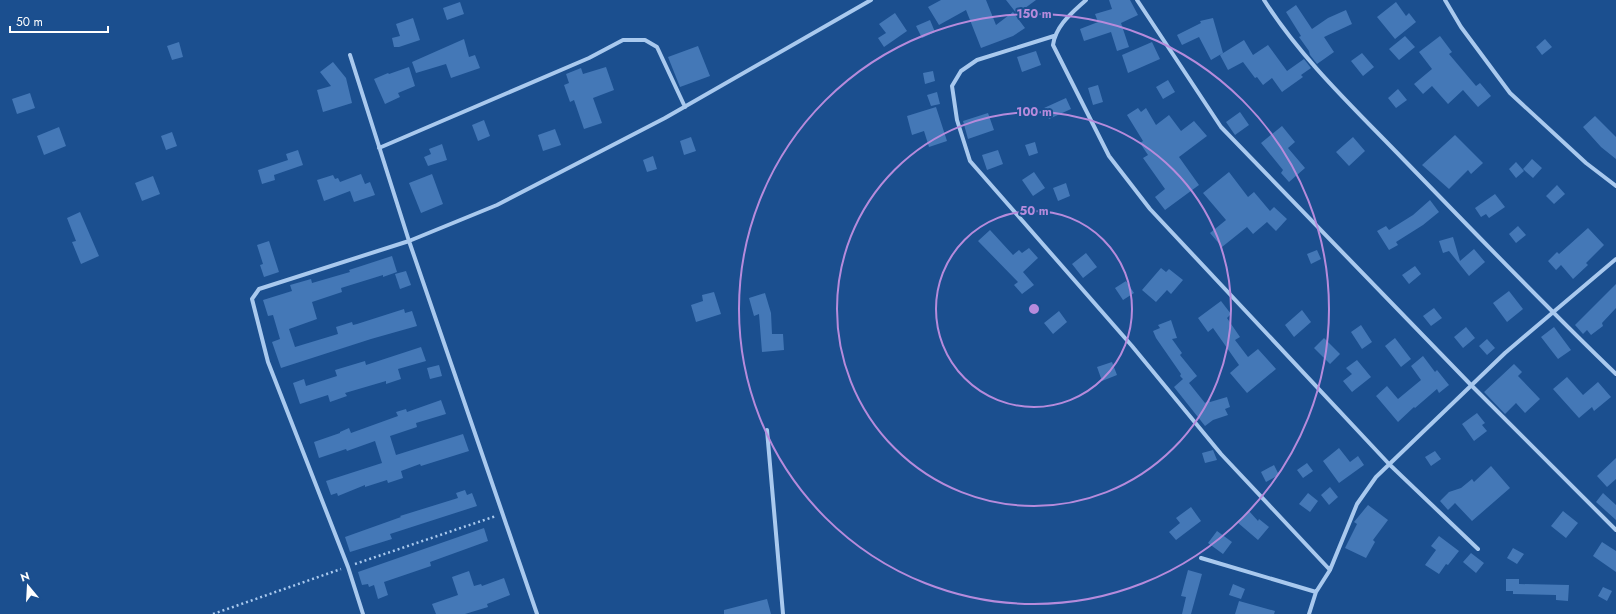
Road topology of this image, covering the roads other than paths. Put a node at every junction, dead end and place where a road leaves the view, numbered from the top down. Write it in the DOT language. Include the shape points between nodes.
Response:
graph roads {
  1 [pos="871,0"];
  2 [pos="1086,0"];
  3 [pos="1137,0"];
  4 [pos="1264,0"];
  5 [pos="1446,0"];
  6 [pos="1054,36"];
  7 [pos="350,55"];
  8 [pos="685,107"];
  9 [pos="379,148"];
  10 [pos="1616,186"];
  11 [pos="408,241"];
  12 [pos="1616,259"];
  13 [pos="1552,312"];
  14 [pos="1616,374"];
  15 [pos="1471,385"];
  16 [pos="767,430"];
  17 [pos="1389,464"];
  18 [pos="1616,530"];
  19 [pos="1478,549"];
  20 [pos="1201,558"];
  21 [pos="1330,570"];
  22 [pos="1316,592"];
  23 [pos="363,614"];
  24 [pos="537,614"];
  25 [pos="783,614"];
  26 [pos="1309,614"];
  1 -- 8 [label="street"];
  2 -- 6 [label="street" via="1063,22"];
  3 -- 15 [label="street" via="1221,127"];
  4 -- 13 [label="street" via="1280,25 1331,85"];
  5 -- 10 [label="street" via="1461,27 1510,93"];
  6 -- 17 [label="street" via="1053,45 1109,156 1150,209"];
  6 -- 21 [label="street" via="977,60 961,70 952,86 957,120 970,160 1132,346 1221,454"];
  7 -- 9 [label="street"];
  8 -- 9 [label="street" via="657,47 645,40 623,40 589,58"];
  8 -- 11 [label="street" via="497,205"];
  9 -- 11 [label="street"];
  11 -- 23 [label="street" via="259,289 252,299 268,362 348,566"];
  11 -- 24 [label="street"];
  12 -- 13 [label="street"];
  13 -- 14 [label="street"];
  13 -- 15 [label="street"];
  15 -- 17 [label="street"];
  15 -- 18 [label="street"];
  16 -- 25 [label="street"];
  17 -- 19 [label="street"];
  17 -- 21 [label="street" via="1376,477 1357,504"];
  20 -- 22 [label="street"];
  21 -- 22 [label="street"];
  22 -- 26 [label="street"];
}
